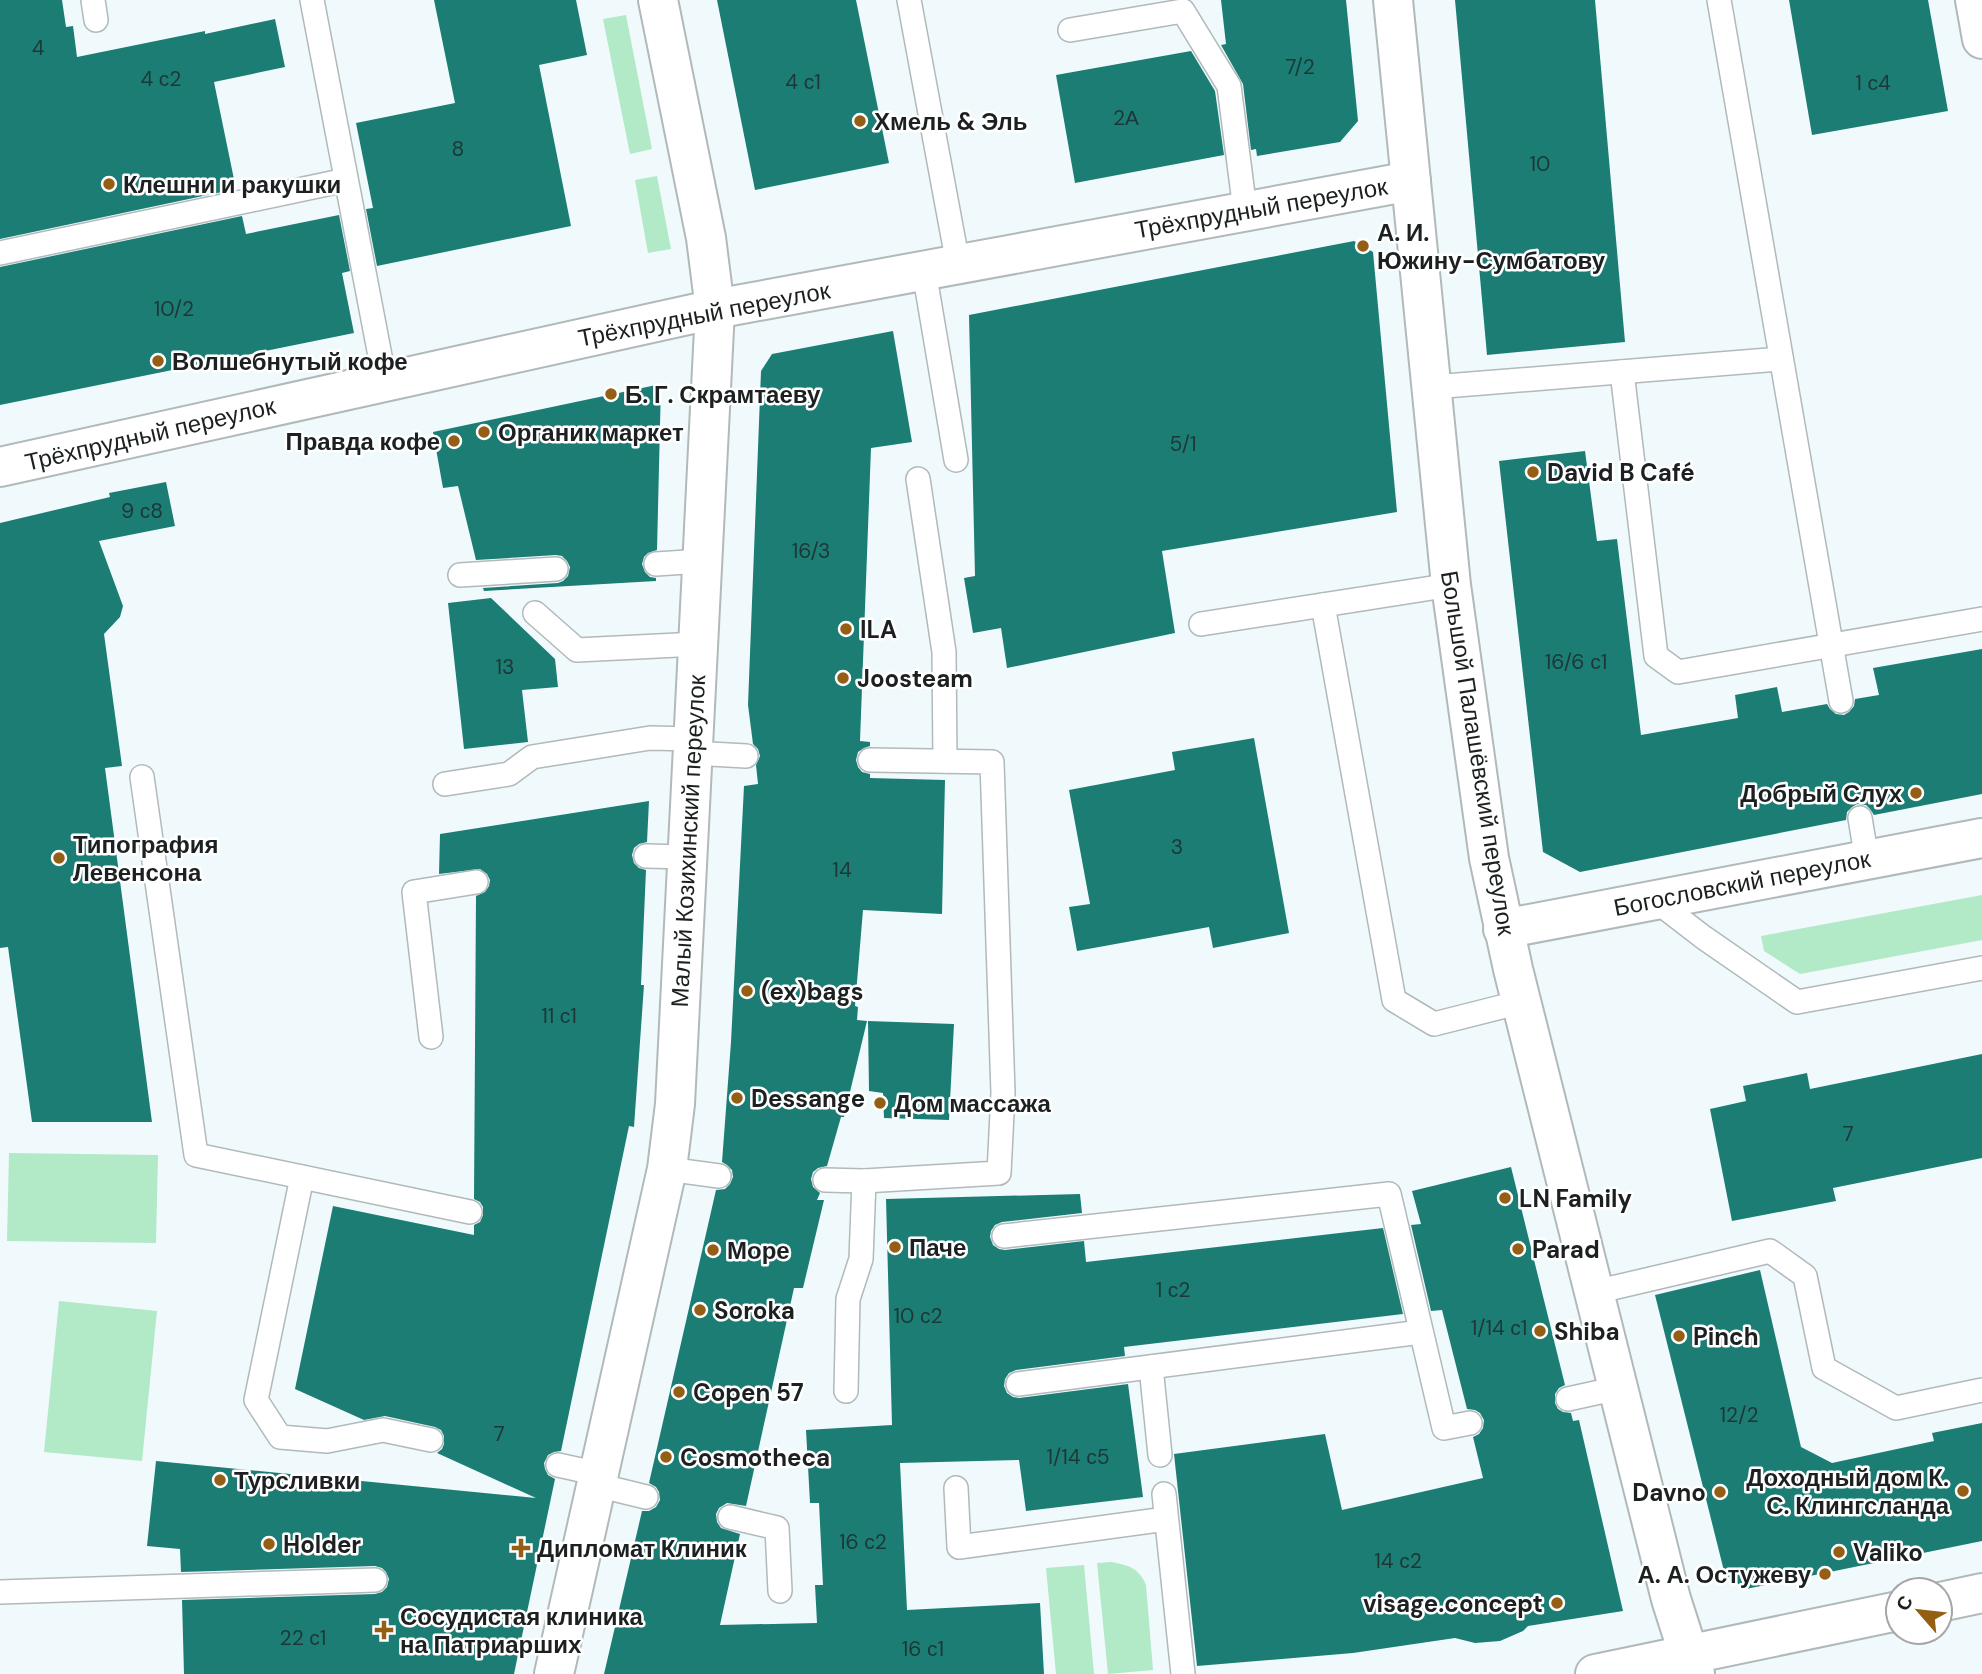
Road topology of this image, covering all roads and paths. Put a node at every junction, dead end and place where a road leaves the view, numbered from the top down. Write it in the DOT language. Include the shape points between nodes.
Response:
graph roads {
  1 [pos="312,0"];
  2 [pos="658,0"];
  3 [pos="909,0"];
  4 [pos="1393,0"];
  5 [pos="1720,0"];
  6 [pos="1975,0"];
  7 [pos="1182,5"];
  8 [pos="1070,30"];
  9 [pos="1982,39"];
  10 [pos="346,180"];
  11 [pos="1411,181"];
  12 [pos="1245,210"];
  13 [pos="0,253"];
  14 [pos="941,267"];
  15 [pos="715,309"];
  16 [pos="1781,359"];
  17 [pos="1622,372"];
  18 [pos="385,382"];
  19 [pos="1433,387"];
  20 [pos="956,460"];
  21 [pos="0,467"];
  22 [pos="918,479"];
  23 [pos="702,561"];
  24 [pos="656,564"];
  25 [pos="556,569"];
  26 [pos="460,575"];
  27 [pos="1451,585"];
  28 [pos="1322,606"];
  29 [pos="535,613"];
  30 [pos="1982,619"];
  31 [pos="1201,624"];
  32 [pos="698,644"];
  33 [pos="1831,645"];
  34 [pos="1841,701"];
  35 [pos="693,746"];
  36 [pos="746,756"];
  37 [pos="870,760"];
  38 [pos="946,761"];
  39 [pos="142,777"];
  40 [pos="445,784"];
  41 [pos="1860,818"];
  42 [pos="1982,838"];
  43 [pos="646,856"];
  44 [pos="687,857"];
  45 [pos="1867,860"];
  46 [pos="476,882"];
  47 [pos="1655,900"];
  48 [pos="1503,929"];
  49 [pos="1982,968"];
  50 [pos="1521,1002"];
  51 [pos="431,1037"];
  52 [pos="667,1169"];
  53 [pos="719,1176"];
  54 [pos="302,1177"];
  55 [pos="825,1180"];
  56 [pos="864,1181"];
  57 [pos="470,1212"];
  58 [pos="1004,1236"];
  59 [pos="1595,1292"];
  60 [pos="1420,1332"];
  61 [pos="1151,1367"];
  62 [pos="1018,1384"];
  63 [pos="1618,1388"];
  64 [pos="1982,1390"];
  65 [pos="846,1391"];
  66 [pos="1568,1399"];
  67 [pos="1470,1423"];
  68 [pos="431,1440"];
  69 [pos="1160,1455"];
  70 [pos="558,1465"];
  71 [pos="598,1480"];
  72 [pos="956,1488"];
  73 [pos="1164,1494"];
  74 [pos="646,1497"];
  75 [pos="730,1517"];
  76 [pos="1166,1519"];
  77 [pos="375,1580"];
  78 [pos="780,1591"];
  79 [pos="0,1592"];
  80 [pos="1982,1593"];
  81 [pos="1954,1599"];
  82 [pos="1884,1615"];
  83 [pos="1691,1665"];
  84 [pos="554,1674"];
  85 [pos="1183,1674"];
  86 [pos="1595,1674"];
  1 -- 10 [label="lane"];
  2 -- 15 [label="street, Малый Козихинский переулок" via="706,239"];
  3 -- 14 [label="lane"];
  4 -- 11 [label="street, Большой Палашёвский переулок"];
  5 -- 16 [label="lane"];
  6 -- 9 [label="street"];
  7 -- 8 [label="lane"];
  7 -- 12 [label="lane" via="1230,86"];
  10 -- 13 [label="lane"];
  10 -- 18 [label="lane"];
  11 -- 12 [label="street, Трёхпрудный переулок"];
  11 -- 19 [label="street, Большой Палашёвский переулок"];
  12 -- 14 [label="street, Трёхпрудный переулок"];
  14 -- 15 [label="street, Трёхпрудный переулок"];
  14 -- 20 [label="lane"];
  15 -- 18 [label="street, Трёхпрудный переулок"];
  15 -- 23 [label="street, Малый Козихинский переулок"];
  16 -- 17 [label="lane"];
  16 -- 33 [label="lane"];
  17 -- 19 [label="lane"];
  17 -- 33 [label="lane" via="1656,656 1678,671"];
  18 -- 21 [label="street, Трёхпрудный переулок"];
  19 -- 27 [label="street, Большой Палашёвский переулок"];
  22 -- 38 [label="lane" via="944,652"];
  23 -- 24 [label="lane"];
  23 -- 32 [label="street, Малый Козихинский переулок"];
  25 -- 26 [label="lane"];
  27 -- 28 [label="lane"];
  27 -- 48 [label="street, Большой Палашёвский переулок"];
  28 -- 31 [label="lane"];
  28 -- 50 [label="lane" via="1394,1000 1434,1024"];
  29 -- 32 [label="lane" via="577,650"];
  30 -- 33 [label="lane"];
  32 -- 35 [label="street, Малый Козихинский переулок"];
  33 -- 34 [label="lane"];
  35 -- 36 [label="lane"];
  35 -- 40 [label="lane" via="650,738 532,757 509,774"];
  35 -- 44 [label="street, Малый Козихинский переулок"];
  37 -- 38 [label="lane"];
  38 -- 56 [label="lane" via="992,762 1003,1093 999,1173"];
  39 -- 54 [label="lane" via="196,1155"];
  41 -- 45 [label="lane"];
  42 -- 45 [label="street, Богословский переулок"];
  43 -- 44 [label="lane"];
  44 -- 52 [label="street, Малый Козихинский переулок" via="675,1104"];
  45 -- 47 [label="street, Богословский переулок"];
  46 -- 51 [label="lane" via="414,892"];
  47 -- 48 [label="street, Богословский переулок"];
  47 -- 49 [label="lane" via="1797,1002"];
  48 -- 50 [label="street, Большой Палашёвский переулок"];
  50 -- 59 [label="street, Большой Палашёвский переулок"];
  52 -- 53 [label="lane"];
  52 -- 71 [label="street, Малый Козихинский переулок"];
  54 -- 57 [label="lane"];
  54 -- 68 [label="lane" via="256,1400 280,1437 327,1441 383,1430"];
  55 -- 56 [label="lane"];
  56 -- 65 [label="lane" via="861,1259 848,1299"];
  58 -- 60 [label="lane" via="1389,1194"];
  59 -- 63 [label="street, Большой Палашёвский переулок"];
  59 -- 64 [label="lane" via="1770,1251 1805,1276 1824,1368 1896,1408"];
  60 -- 61 [label="lane"];
  60 -- 67 [label="lane" via="1444,1429"];
  61 -- 62 [label="lane"];
  61 -- 69 [label="lane"];
  63 -- 66 [label="lane"];
  63 -- 83 [label="street, Большой Палашёвский переулок"];
  70 -- 71 [label="lane"];
  71 -- 74 [label="lane"];
  71 -- 84 [label="street, Малый Козихинский переулок"];
  72 -- 76 [label="lane" via="959,1546"];
  73 -- 76 [label="lane"];
  75 -- 78 [label="lane" via="777,1528"];
  76 -- 85 [label="lane"];
  77 -- 79 [label="lane"];
  80 -- 81 [label="street"];
  82 -- 83 [label="street"];
  83 -- 86 [label="street"];
}
